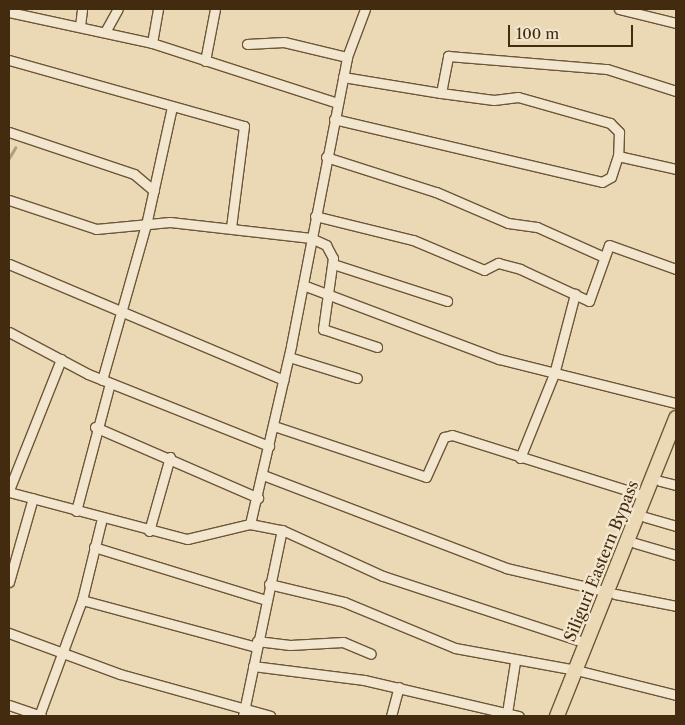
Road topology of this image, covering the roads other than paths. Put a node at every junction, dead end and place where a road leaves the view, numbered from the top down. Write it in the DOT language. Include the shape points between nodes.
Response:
graph roads {
  1 [pos="82,9"];
  2 [pos="118,9"];
  3 [pos="158,9"];
  4 [pos="215,9"];
  5 [pos="365,9"];
  6 [pos="619,9"];
  7 [pos="9,12"];
  8 [pos="676,23"];
  9 [pos="80,26"];
  10 [pos="105,32"];
  11 [pos="152,43"];
  12 [pos="247,44"];
  13 [pos="348,57"];
  14 [pos="9,60"];
  15 [pos="205,61"];
  16 [pos="343,77"];
  17 [pos="676,91"];
  18 [pos="440,94"];
  19 [pos="338,102"];
  20 [pos="172,107"];
  21 [pos="334,119"];
  22 [pos="9,132"];
  23 [pos="618,156"];
  24 [pos="326,157"];
  25 [pos="676,169"];
  26 [pos="154,191"];
  27 [pos="9,200"];
  28 [pos="315,216"];
  29 [pos="146,225"];
  30 [pos="231,226"];
  31 [pos="311,238"];
  32 [pos="604,256"];
  33 [pos="9,264"];
  34 [pos="333,264"];
  35 [pos="676,269"];
  36 [pos="303,285"];
  37 [pos="327,294"];
  38 [pos="575,294"];
  39 [pos="447,301"];
  40 [pos="121,312"];
  41 [pos="9,332"];
  42 [pos="377,347"];
  43 [pos="289,357"];
  44 [pos="61,359"];
  45 [pos="554,374"];
  46 [pos="357,378"];
  47 [pos="284,380"];
  48 [pos="106,381"];
  49 [pos="676,403"];
  50 [pos="676,418"];
  51 [pos="274,426"];
  52 [pos="95,427"];
  53 [pos="676,440"];
  54 [pos="269,446"];
  55 [pos="170,457"];
  56 [pos="520,458"];
  57 [pos="263,475"];
  58 [pos="660,481"];
  59 [pos="676,485"];
  60 [pos="9,491"];
  61 [pos="645,496"];
  62 [pos="32,498"];
  63 [pos="258,498"];
  64 [pos="76,511"];
  65 [pos="645,516"];
  66 [pos="102,518"];
  67 [pos="250,524"];
  68 [pos="676,526"];
  69 [pos="282,530"];
  70 [pos="149,531"];
  71 [pos="635,543"];
  72 [pos="94,547"];
  73 [pos="676,555"];
  74 [pos="9,582"];
  75 [pos="269,584"];
  76 [pos="611,593"];
  77 [pos="82,600"];
  78 [pos="266,600"];
  79 [pos="676,606"];
  80 [pos="9,633"];
  81 [pos="257,644"];
  82 [pos="587,644"];
  83 [pos="65,654"];
  84 [pos="371,654"];
  85 [pos="515,662"];
  86 [pos="253,666"];
  87 [pos="580,671"];
  88 [pos="399,687"];
  89 [pos="676,695"];
  90 [pos="9,705"];
  91 [pos="244,713"];
  92 [pos="507,713"];
  93 [pos="40,716"];
  94 [pos="270,716"];
  95 [pos="391,716"];
  96 [pos="519,716"];
  97 [pos="557,716"];
  98 [pos="565,716"];
  1 -- 9 [label="street"];
  2 -- 10 [label="street"];
  3 -- 11 [label="street"];
  4 -- 15 [label="street"];
  5 -- 13 [label="street"];
  6 -- 8 [label="street"];
  7 -- 9 [label="street"];
  9 -- 10 [label="street"];
  10 -- 11 [label="street"];
  11 -- 15 [label="street"];
  12 -- 13 [label="street" via="284,42"];
  13 -- 16 [label="street"];
  14 -- 20 [label="street"];
  15 -- 19 [label="street"];
  16 -- 18 [label="street"];
  16 -- 19 [label="street"];
  17 -- 18 [label="street" via="607,69 448,56"];
  18 -- 23 [label="street" via="494,100 518,97 610,123 618,132"];
  19 -- 21 [label="street"];
  20 -- 26 [label="street"];
  20 -- 30 [label="street" via="246,129"];
  21 -- 23 [label="street" via="392,136 602,182 611,177"];
  21 -- 24 [label="street"];
  22 -- 26 [label="street" via="134,174"];
  23 -- 25 [label="street"];
  24 -- 28 [label="street"];
  24 -- 32 [label="street" via="436,192 508,223 537,227"];
  26 -- 29 [label="street"];
  27 -- 29 [label="street" via="96,229"];
  28 -- 31 [label="street"];
  28 -- 38 [label="street" via="413,240 484,270 501,264"];
  29 -- 30 [label="street"];
  29 -- 40 [label="street"];
  30 -- 31 [label="street"];
  31 -- 34 [label="street" via="326,245"];
  31 -- 36 [label="street"];
  32 -- 35 [label="street" via="606,247 613,246"];
  32 -- 38 [label="street" via="593,300"];
  33 -- 40 [label="street"];
  34 -- 37 [label="street"];
  34 -- 39 [label="street"];
  36 -- 37 [label="street"];
  36 -- 43 [label="street"];
  37 -- 42 [label="street" via="323,329"];
  37 -- 45 [label="street" via="499,359"];
  38 -- 45 [label="street"];
  40 -- 47 [label="street"];
  40 -- 48 [label="street"];
  41 -- 44 [label="street"];
  43 -- 46 [label="street"];
  43 -- 47 [label="street"];
  44 -- 48 [label="street"];
  44 -- 60 [label="street"];
  45 -- 49 [label="street"];
  45 -- 56 [label="street"];
  47 -- 51 [label="street"];
  48 -- 52 [label="street"];
  48 -- 54 [label="street"];
  50 -- 61 [label="main road, Siliguri Eastern Bypass"];
  51 -- 54 [label="street"];
  51 -- 56 [label="street" via="426,477 449,434"];
  52 -- 55 [label="street"];
  52 -- 64 [label="street"];
  53 -- 58 [label="main road, Siliguri Eastern Bypass"];
  54 -- 57 [label="street"];
  55 -- 63 [label="street"];
  55 -- 70 [label="street"];
  56 -- 61 [label="street"];
  57 -- 63 [label="street"];
  57 -- 76 [label="street" via="506,568"];
  58 -- 59 [label="street"];
  58 -- 65 [label="main road, Siliguri Eastern Bypass"];
  60 -- 62 [label="street"];
  61 -- 76 [label="main road, Siliguri Eastern Bypass"];
  62 -- 64 [label="street"];
  62 -- 74 [label="street"];
  63 -- 67 [label="street"];
  64 -- 66 [label="street"];
  65 -- 68 [label="street"];
  65 -- 71 [label="main road, Siliguri Eastern Bypass"];
  66 -- 70 [label="street"];
  66 -- 72 [label="street"];
  67 -- 69 [label="street"];
  67 -- 70 [label="street" via="187,539"];
  69 -- 75 [label="street"];
  69 -- 82 [label="street" via="383,576"];
  71 -- 73 [label="street"];
  71 -- 76 [label="main road, Siliguri Eastern Bypass"];
  72 -- 77 [label="street"];
  72 -- 78 [label="street"];
  75 -- 78 [label="street"];
  75 -- 85 [label="street" via="344,602 433,642"];
  76 -- 79 [label="street"];
  76 -- 82 [label="main road, Siliguri Eastern Bypass"];
  76 -- 87 [label="main road, Siliguri Eastern Bypass"];
  77 -- 81 [label="street"];
  77 -- 83 [label="street"];
  78 -- 81 [label="street"];
  80 -- 83 [label="street"];
  81 -- 84 [label="street" via="343,642"];
  81 -- 86 [label="street"];
  82 -- 87 [label="main road, Siliguri Eastern Bypass"];
  83 -- 91 [label="street"];
  83 -- 93 [label="street"];
  85 -- 87 [label="street"];
  85 -- 92 [label="street"];
  86 -- 88 [label="street"];
  86 -- 91 [label="street"];
  87 -- 89 [label="street"];
  87 -- 97 [label="main road, Siliguri Eastern Bypass"];
  87 -- 98 [label="main road, Siliguri Eastern Bypass"];
  88 -- 92 [label="street"];
  88 -- 95 [label="street"];
  90 -- 93 [label="street"];
  91 -- 94 [label="street"];
  92 -- 96 [label="street"];
}
